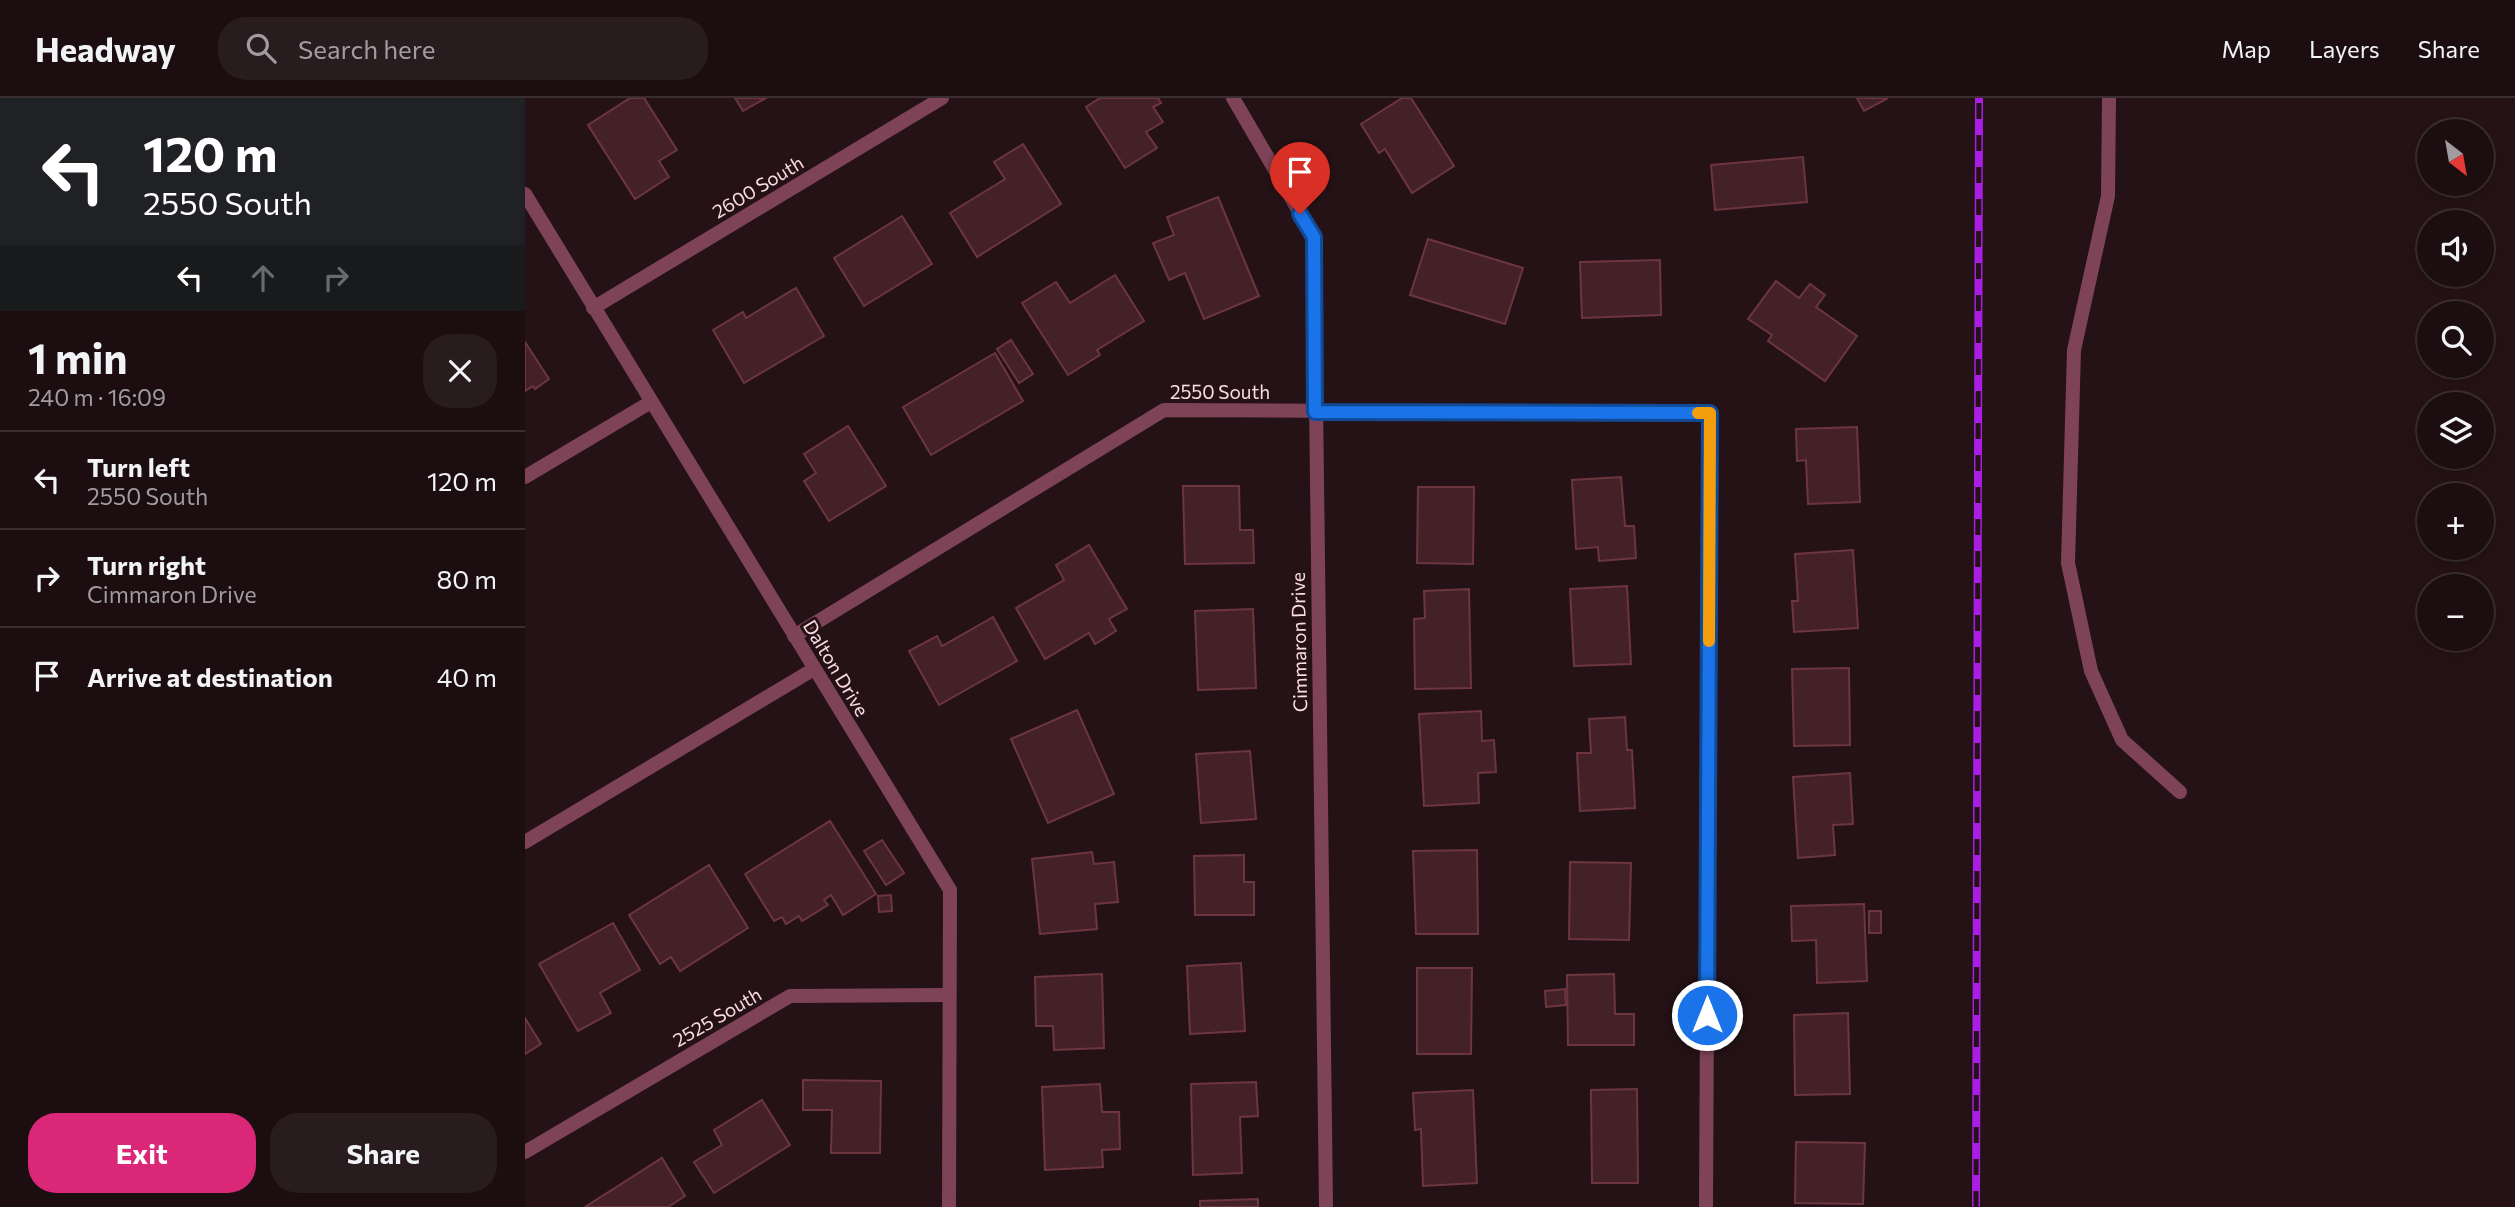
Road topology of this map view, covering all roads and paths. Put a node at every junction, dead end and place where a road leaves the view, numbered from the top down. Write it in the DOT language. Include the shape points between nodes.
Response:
graph roads {
  1 [pos="941,98"];
  2 [pos="1233,98"];
  3 [pos="2109,98"];
  4 [pos="525,194"];
  5 [pos="593,308"];
  6 [pos="651,402"];
  7 [pos="1315,412"];
  8 [pos="525,477"];
  9 [pos="794,636"];
  10 [pos="814,669"];
  11 [pos="2180,792"];
  12 [pos="525,842"];
  13 [pos="950,995"];
  14 [pos="525,1152"];
  15 [pos="949,1207"];
  16 [pos="1326,1207"];
  17 [pos="1706,1207"];
  1 -- 5 [label="street, 2600 South"];
  2 -- 7 [label="street, Cimmaron Drive" via="1314,237"];
  3 -- 11 [label="street" via="2108,196 2074,350 2068,563 2091,670 2122,740"];
  4 -- 5 [label="street, Dalton Drive"];
  5 -- 6 [label="street, Dalton Drive"];
  6 -- 8 [label="street"];
  6 -- 9 [label="street, Dalton Drive"];
  7 -- 9 [label="street, 2550 South" via="1164,410"];
  7 -- 16 [label="street, Cimmaron Drive"];
  7 -- 17 [label="street, 2550 South" via="1710,413"];
  9 -- 10 [label="street, Dalton Drive"];
  10 -- 12 [label="street"];
  10 -- 13 [label="street, Dalton Drive" via="950,890"];
  13 -- 14 [label="street, 2525 South" via="790,996"];
  13 -- 15 [label="street, Dalton Drive"];
}
